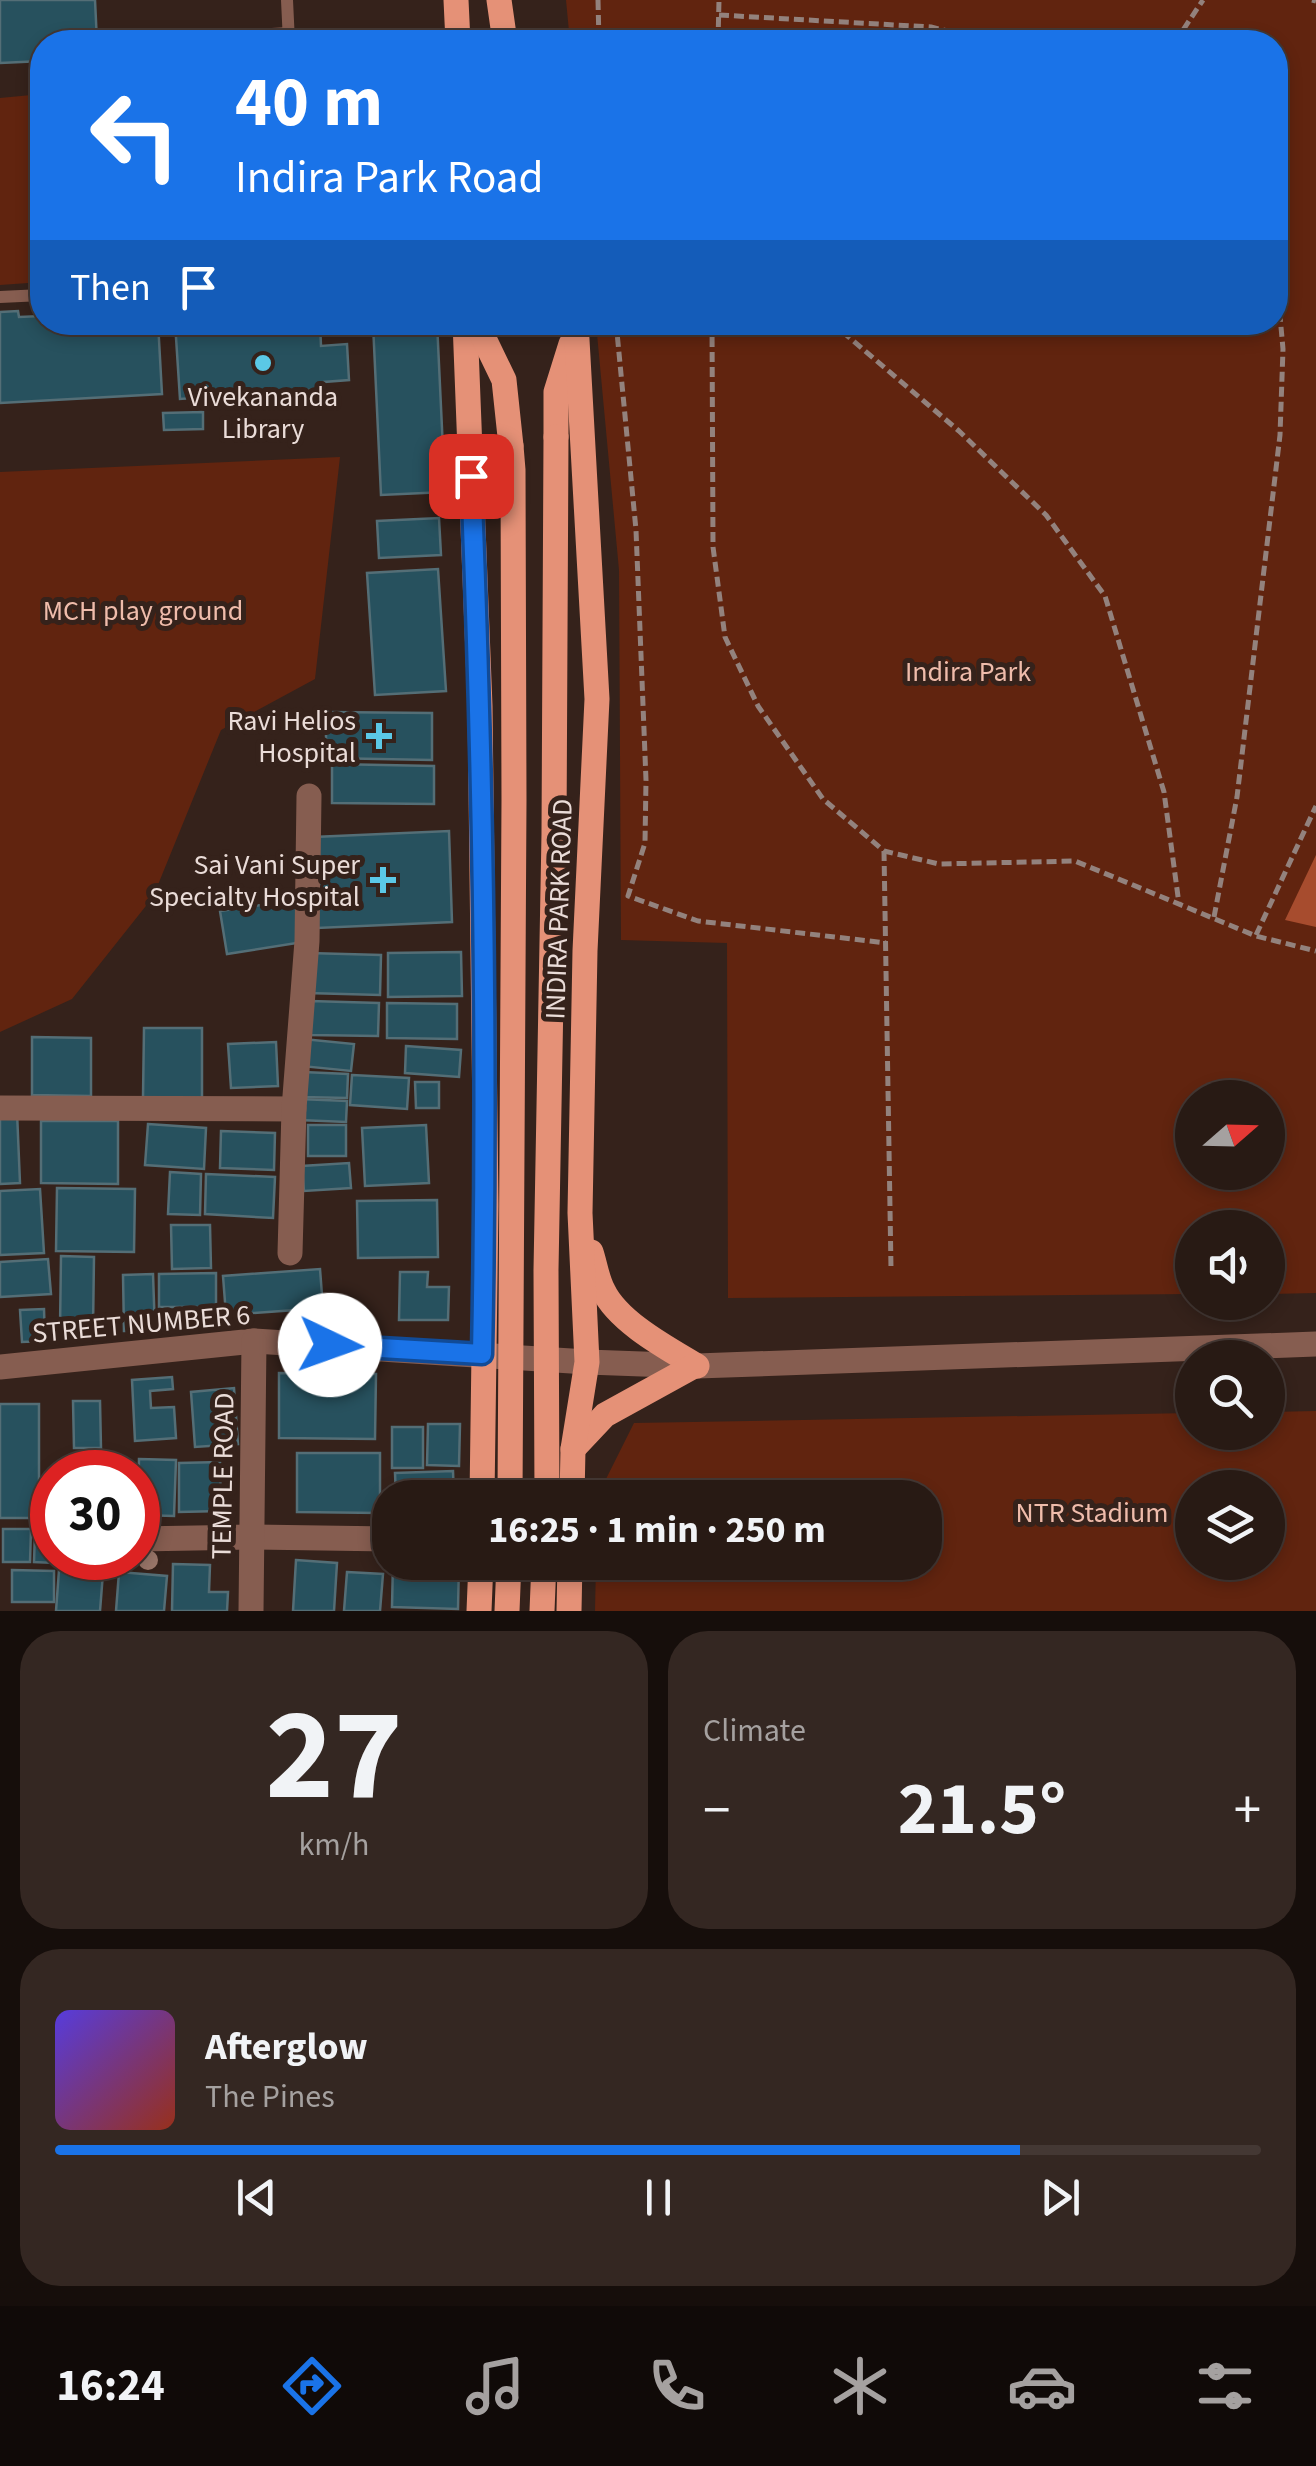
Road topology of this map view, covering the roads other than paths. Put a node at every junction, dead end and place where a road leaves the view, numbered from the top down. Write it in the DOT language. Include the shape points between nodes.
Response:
graph roads {
  1 [pos="287,0"];
  2 [pos="456,0"];
  3 [pos="500,0"];
  4 [pos="289,30"];
  5 [pos="457,30"];
  6 [pos="504,30"];
  7 [pos="30,296"];
  8 [pos="0,297"];
  9 [pos="466,335"];
  10 [pos="482,335"];
  11 [pos="573,335"];
  12 [pos="577,335"];
  13 [pos="309,796"];
  14 [pos="0,1108"];
  15 [pos="294,1109"];
  16 [pos="580,1213"];
  17 [pos="290,1253"];
  18 [pos="254,1341"];
  19 [pos="1316,1344"];
  20 [pos="482,1354"];
  21 [pos="588,1362"];
  22 [pos="0,1366"];
  23 [pos="695,1366"];
  24 [pos="574,1449"];
  25 [pos="482,1480"];
  26 [pos="510,1480"];
  27 [pos="547,1480"];
  28 [pos="573,1480"];
  29 [pos="252,1537"];
  30 [pos="160,1539"];
  31 [pos="372,1539"];
  32 [pos="480,1580"];
  33 [pos="508,1580"];
  34 [pos="543,1580"];
  35 [pos="570,1580"];
  36 [pos="251,1611"];
  37 [pos="479,1611"];
  38 [pos="507,1611"];
  39 [pos="542,1611"];
  40 [pos="569,1611"];
  1 -- 4 [label="lane"];
  2 -- 5 [label="main road"];
  3 -- 6 [label="main road"];
  7 -- 8 [label="lane"];
  9 -- 20 [label="main road" via="480,706"];
  10 -- 26 [label="main road, bridge" via="504,380 513,470"];
  11 -- 27 [label="main road, bridge" via="556,392"];
  12 -- 16 [label="main road, INDIRA PARK ROAD" via="596,699"];
  13 -- 15 [label="street"];
  14 -- 15 [label="street"];
  15 -- 17 [label="street"];
  16 -- 21 [label="main road, INDIRA PARK ROAD"];
  16 -- 23 [label="main road" via="604,1293 648,1337"];
  18 -- 20 [label="street, STREET NUMBER 6"];
  18 -- 22 [label="street, STREET NUMBER 6"];
  18 -- 29 [label="street, TEMPLE ROAD"];
  19 -- 23 [label="street, STREET NUMBER 6"];
  20 -- 21 [label="street, STREET NUMBER 6"];
  20 -- 25 [label="main road"];
  21 -- 23 [label="street, STREET NUMBER 6"];
  21 -- 24 [label="main road, INDIRA PARK ROAD"];
  23 -- 24 [label="main road" via="605,1415"];
  24 -- 28 [label="main road, INDIRA PARK ROAD"];
  29 -- 30 [label="street"];
  29 -- 31 [label="street"];
  29 -- 36 [label="street, TEMPLE ROAD"];
  32 -- 37 [label="main road"];
  33 -- 38 [label="main road"];
  34 -- 39 [label="main road"];
  35 -- 40 [label="main road"];
}
